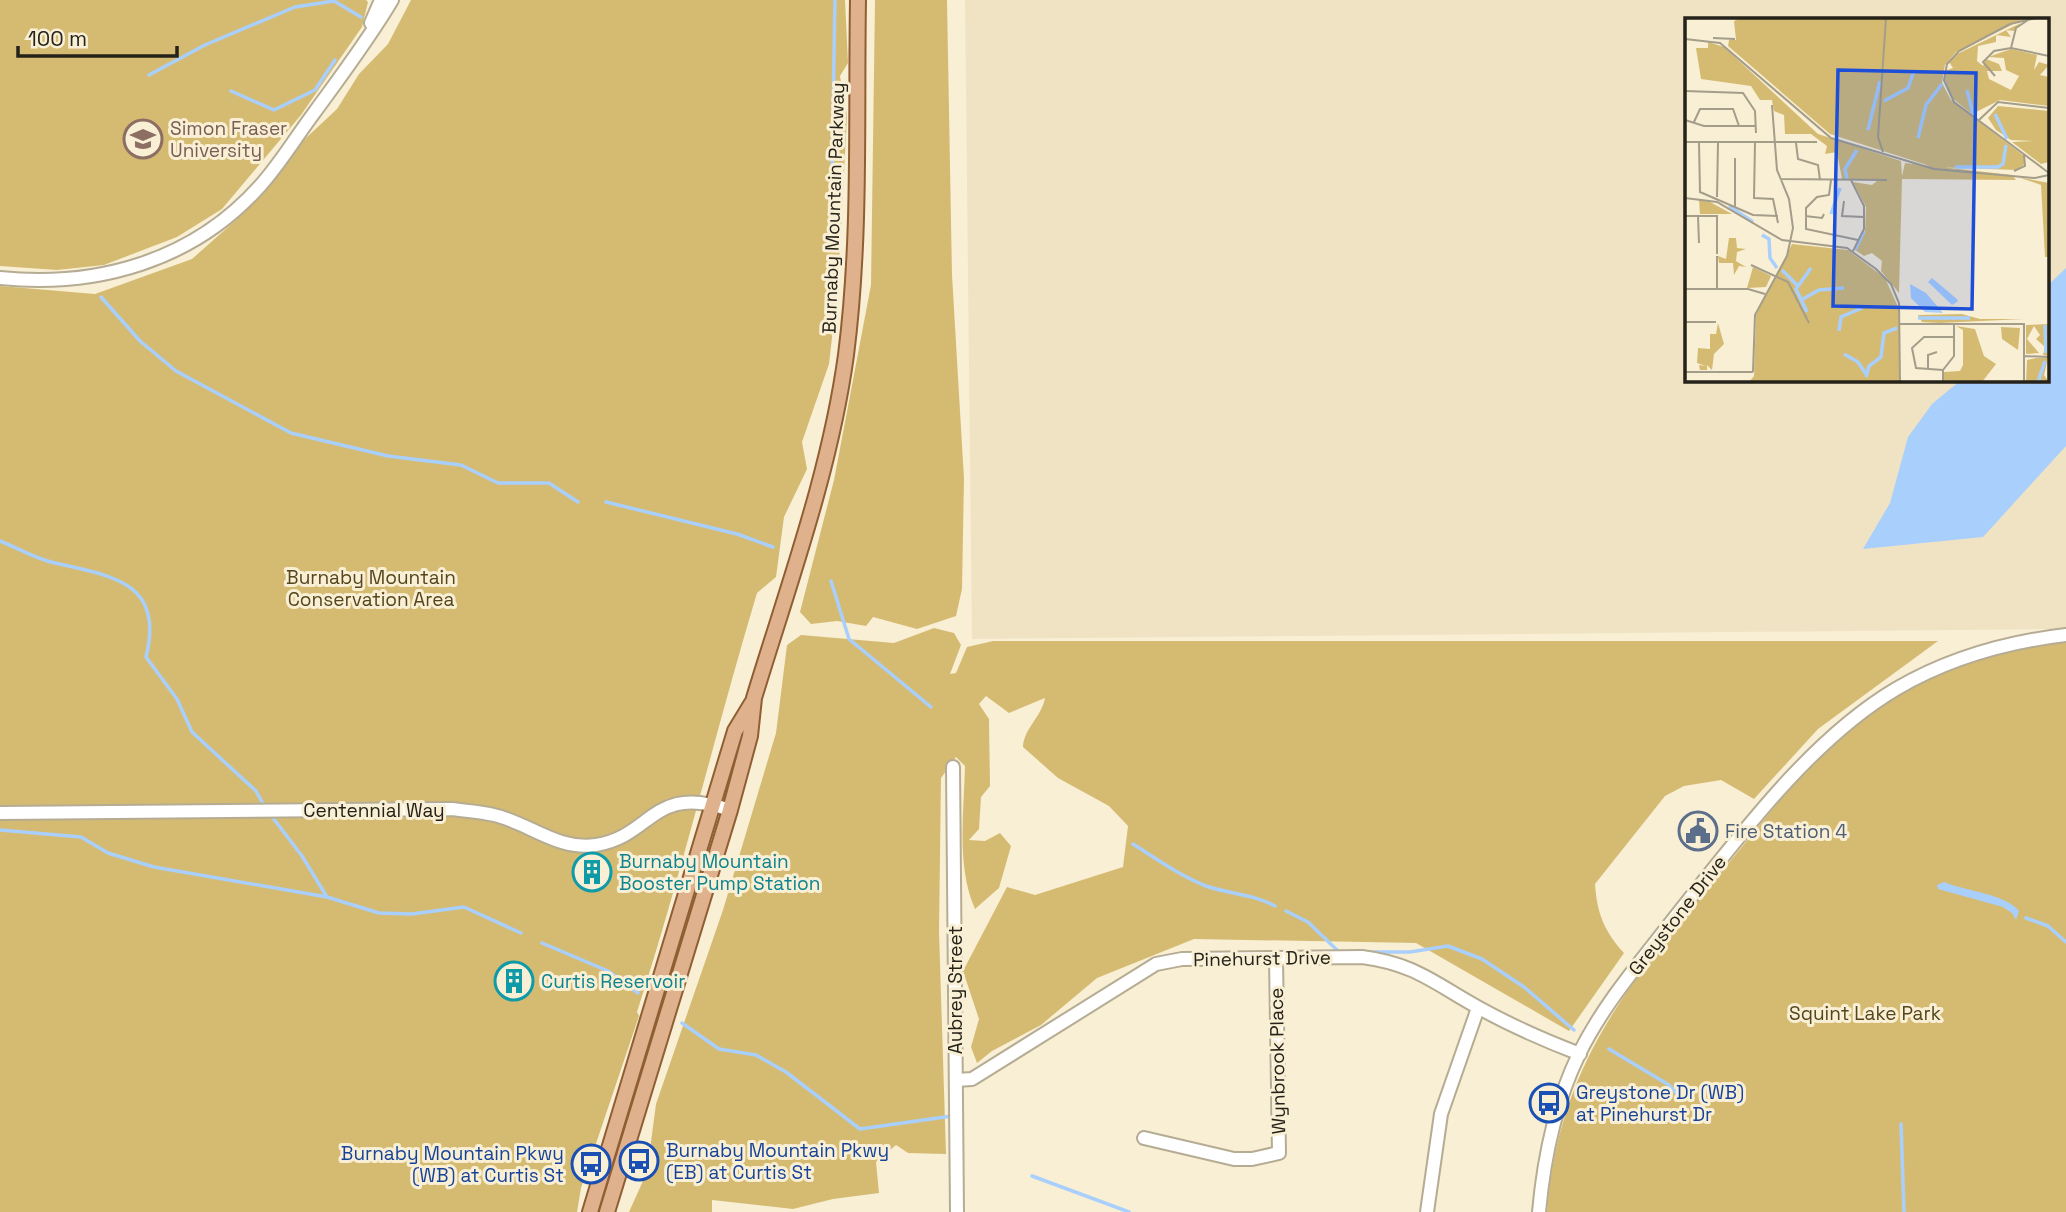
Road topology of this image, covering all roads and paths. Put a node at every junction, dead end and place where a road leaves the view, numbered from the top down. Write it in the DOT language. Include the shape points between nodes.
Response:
graph roads {
  1 [pos="381,0"];
  2 [pos="393,0"];
  3 [pos="858,0"];
  4 [pos="369,34"];
  5 [pos="0,278"];
  6 [pos="2066,635"];
  7 [pos="754,698"];
  8 [pos="953,767"];
  9 [pos="713,806"];
  10 [pos="730,810"];
  11 [pos="0,813"];
  12 [pos="1276,958"];
  13 [pos="1478,1007"];
  14 [pos="1580,1054"];
  15 [pos="956,1080"];
  16 [pos="1144,1138"];
  17 [pos="590,1212"];
  18 [pos="607,1212"];
  19 [pos="957,1212"];
  20 [pos="1427,1212"];
  21 [pos="1539,1212"];
  1 -- 4 [label="street"];
  2 -- 4 [label="street"];
  3 -- 7 [label="main road, Burnaby Mountain Parkway" via="854,245 846,357 824,461"];
  4 -- 5 [label="street" via="260,186 217,225 167,256 105,276"];
  6 -- 14 [label="street, Greystone Drive" via="2030,639 1929,671 1863,710 1831,736 1733,844 1614,996"];
  7 -- 9 [label="main road, Burnaby Mountain Parkway" via="735,731"];
  7 -- 10 [label="main road, Burnaby Mountain Parkway" via="750,736"];
  8 -- 15 [label="street, Aubrey Street"];
  9 -- 10 [label="street, Centennial Way"];
  9 -- 11 [label="street, Centennial Way" via="682,803 664,807 620,837 585,846 556,841 496,815 452,809"];
  9 -- 17 [label="main road, Burnaby Mountain Parkway"];
  10 -- 18 [label="main road, Burnaby Mountain Parkway"];
  12 -- 13 [label="street, Pinehurst Drive" via="1362,957 1393,962 1425,974"];
  12 -- 15 [label="street, Pinehurst Drive" via="1182,959 1156,964 972,1079"];
  12 -- 16 [label="street, Wynbrook Place" via="1279,1153 1234,1159"];
  13 -- 14 [label="street, Pinehurst Drive"];
  13 -- 20 [label="street" via="1441,1114"];
  14 -- 21 [label="street, Greystone Drive" via="1555,1117"];
  15 -- 19 [label="street, Aubrey Street"];
}
